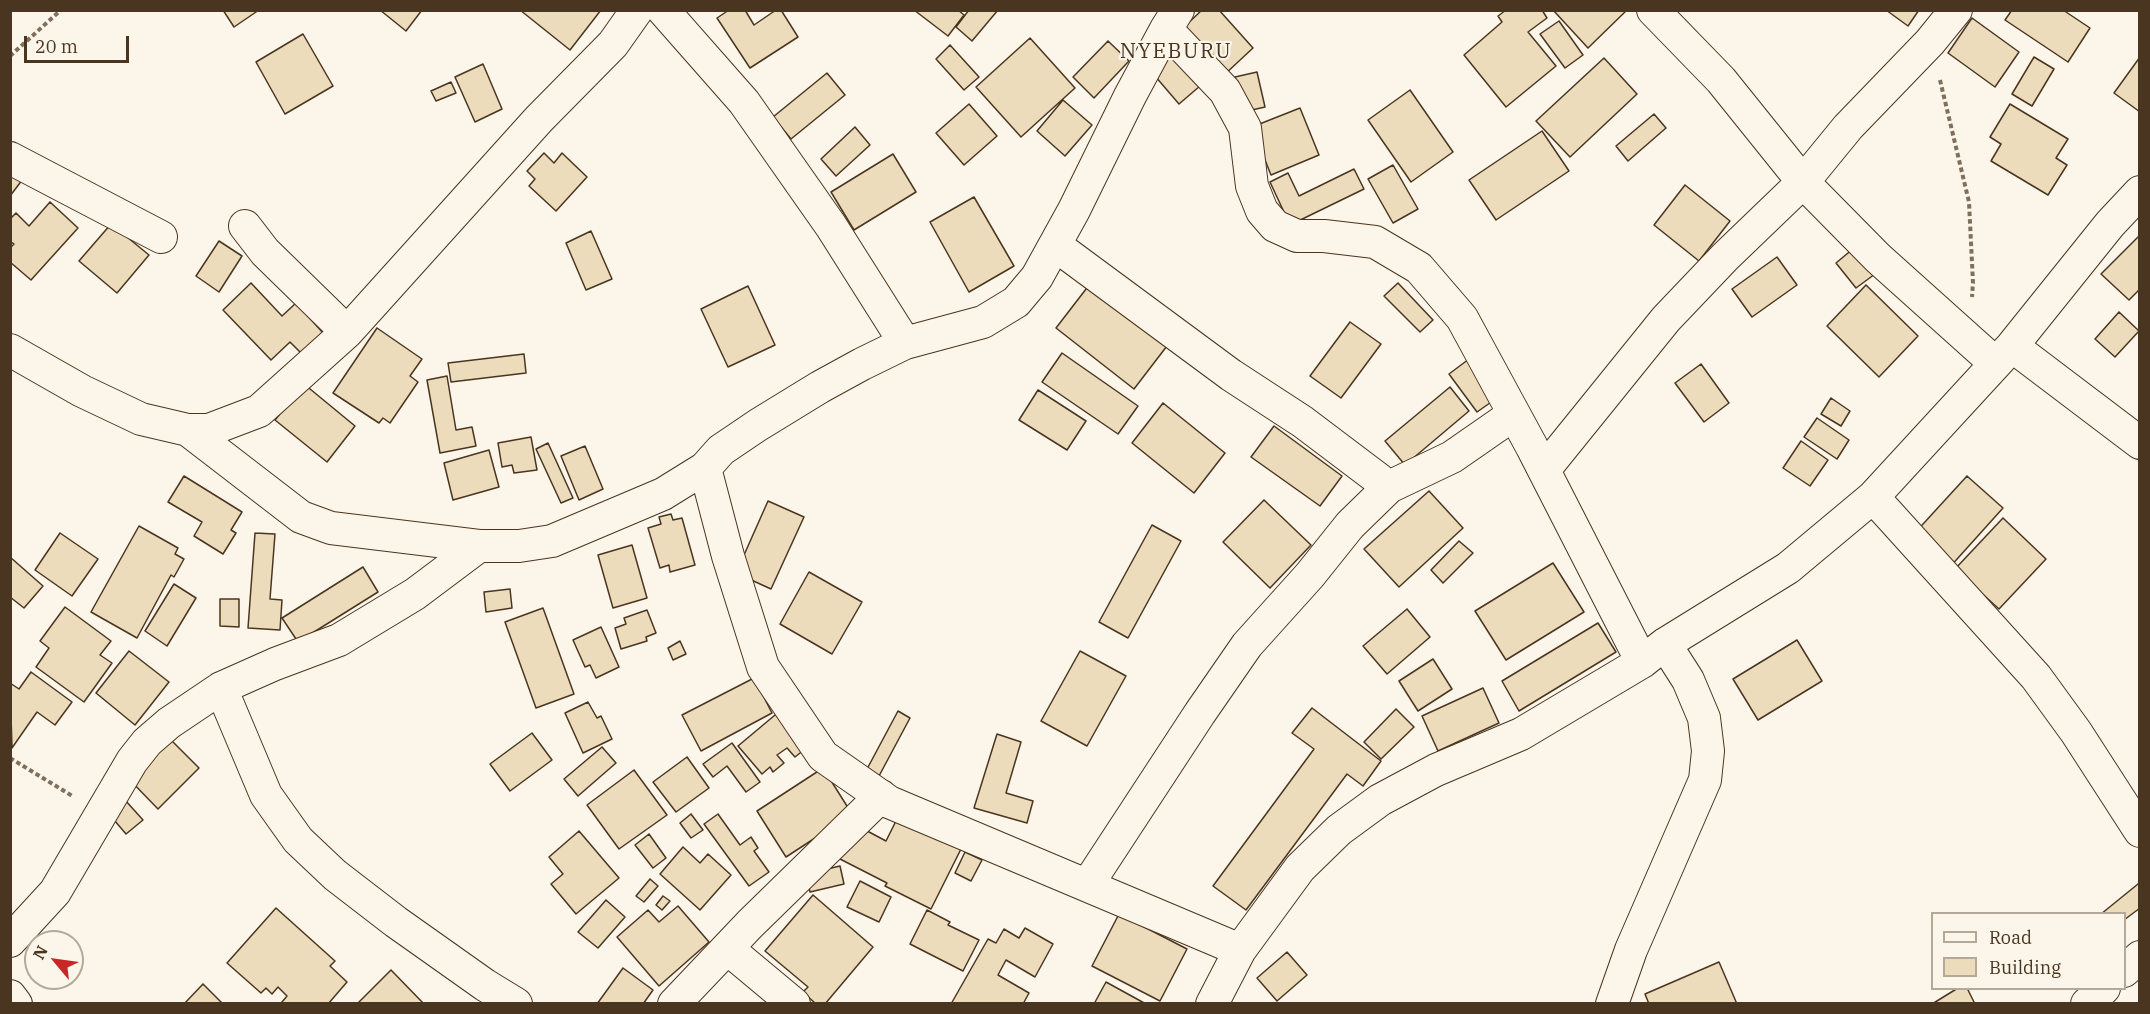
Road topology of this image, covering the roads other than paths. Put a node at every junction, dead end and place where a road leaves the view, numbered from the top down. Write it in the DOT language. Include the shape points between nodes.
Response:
graph roads {
  1 [pos="637,10"];
  2 [pos="663,10"];
  3 [pos="1653,10"];
  4 [pos="1956,10"];
  5 [pos="1172,20"];
  6 [pos="10,158"];
  7 [pos="1803,182"];
  8 [pos="2139,192"];
  9 [pos="245,226"];
  10 [pos="160,237"];
  11 [pos="1055,245"];
  12 [pos="347,332"];
  13 [pos="905,343"];
  14 [pos="10,350"];
  15 [pos="2004,355"];
  16 [pos="1514,414"];
  17 [pos="188,430"];
  18 [pos="2139,443"];
  19 [pos="705,468"];
  20 [pos="1544,470"];
  21 [pos="1389,487"];
  22 [pos="1873,497"];
  23 [pos="479,546"];
  24 [pos="1653,653"];
  25 [pos="221,688"];
  26 [pos="881,796"];
  27 [pos="2139,831"];
  28 [pos="1088,884"];
  29 [pos="10,941"];
  30 [pos="728,948"];
  31 [pos="1240,950"];
  32 [pos="2139,957"];
  33 [pos="2126,968"];
  34 [pos="2102,990"];
  35 [pos="10,996"];
  36 [pos="16,1004"];
  37 [pos="516,1004"];
  38 [pos="674,1004"];
  39 [pos="794,1004"];
  40 [pos="1212,1004"];
  41 [pos="1612,1004"];
  42 [pos="2087,1004"];
  1 -- 12 [label="street" via="613,44 539,118"];
  2 -- 13 [label="street" via="744,102 831,226"];
  3 -- 7 [label="street" via="1721,80"];
  4 -- 7 [label="street"];
  5 -- 11 [label="street"];
  5 -- 16 [label="street" via="1225,91 1245,128 1252,186 1262,211 1275,226 1297,236 1375,242 1419,268 1462,318"];
  6 -- 10 [label="street"];
  7 -- 15 [label="street" via="1878,258 1968,339"];
  7 -- 20 [label="street" via="1666,319"];
  8 -- 15 [label="street"];
  9 -- 12 [label="street" via="265,252"];
  11 -- 13 [label="street" via="1037,277 1016,302 983,322"];
  11 -- 21 [label="street"];
  12 -- 17 [label="street" via="259,411 209,430"];
  13 -- 19 [label="street" via="775,414 721,450"];
  14 -- 17 [label="street" via="141,419"];
  15 -- 18 [label="street"];
  15 -- 22 [label="street"];
  16 -- 20 [label="street"];
  16 -- 21 [label="street" via="1452,457"];
  17 -- 23 [label="street" via="301,517 331,528"];
  19 -- 23 [label="street" via="663,494 552,541"];
  19 -- 26 [label="street" via="763,667 823,756"];
  20 -- 24 [label="street"];
  21 -- 28 [label="street" via="1350,525 1247,645"];
  22 -- 24 [label="street" via="1788,568"];
  22 -- 27 [label="street" via="2036,677"];
  23 -- 25 [label="street" via="415,594 339,640"];
  24 -- 31 [label="street" via="1521,734 1436,770 1380,800 1339,830 1300,868"];
  24 -- 41 [label="street" via="1688,680 1704,718 1708,751 1705,780 1631,950"];
  25 -- 29 [label="street" via="147,742 55,892"];
  25 -- 37 [label="street" via="266,795 298,840 396,922"];
  26 -- 28 [label="street"];
  26 -- 30 [label="street"];
  28 -- 31 [label="street"];
  30 -- 38 [label="street"];
  30 -- 39 [label="street"];
  31 -- 40 [label="street"];
  32 -- 33 [label="street"];
  34 -- 42 [label="street"];
  35 -- 36 [label="street"];
}
